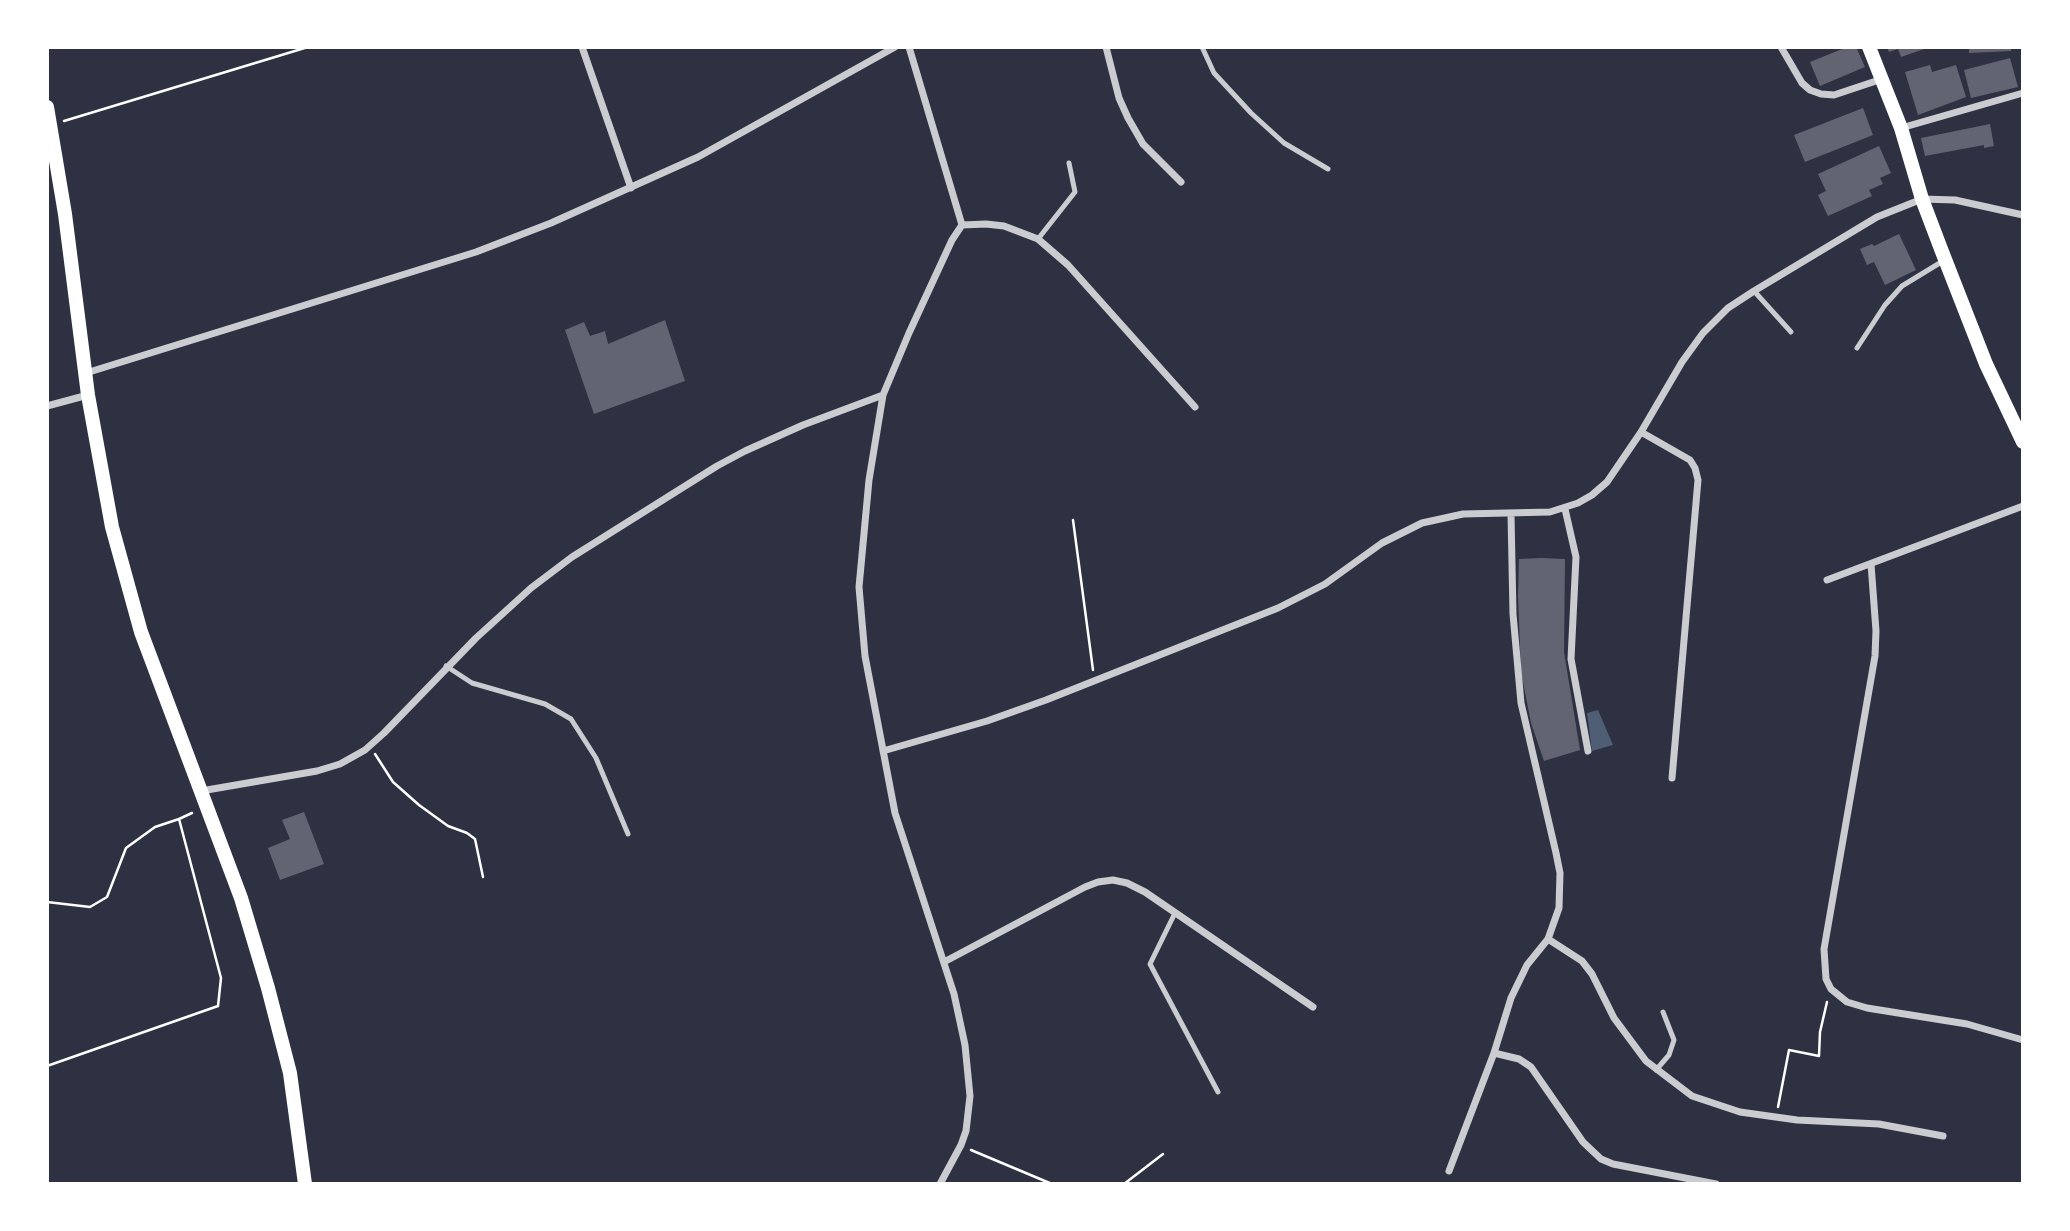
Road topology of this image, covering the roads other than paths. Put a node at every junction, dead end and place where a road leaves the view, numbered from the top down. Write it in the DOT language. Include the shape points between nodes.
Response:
graph roads {
  1 [pos="582,47"];
  2 [pos="895,47"];
  3 [pos="909,47"];
  4 [pos="1107,47"];
  5 [pos="1202,47"];
  6 [pos="1781,47"];
  7 [pos="1869,47"];
  8 [pos="1882,79"];
  9 [pos="2023,93"];
  10 [pos="47,107"];
  11 [pos="1901,128"];
  12 [pos="1069,163"];
  13 [pos="1328,169"];
  14 [pos="1181,182"];
  15 [pos="631,188"];
  16 [pos="1922,199"];
  17 [pos="2023,215"];
  18 [pos="962,225"];
  19 [pos="1038,239"];
  20 [pos="1945,260"];
  21 [pos="1754,291"];
  22 [pos="1791,332"];
  23 [pos="1857,348"];
  24 [pos="85,373"];
  25 [pos="88,395"];
  26 [pos="883,396"];
  27 [pos="47,407"];
  28 [pos="1195,407"];
  29 [pos="2017,414"];
  30 [pos="1641,432"];
  31 [pos="2023,442"];
  32 [pos="2023,506"];
  33 [pos="1564,509"];
  34 [pos="1511,514"];
  35 [pos="1871,564"];
  36 [pos="1827,580"];
  37 [pos="446,666"];
  38 [pos="883,751"];
  39 [pos="1588,751"];
  40 [pos="1672,778"];
  41 [pos="200,791"];
  42 [pos="628,834"];
  43 [pos="1175,913"];
  44 [pos="1548,939"];
  45 [pos="944,962"];
  46 [pos="1313,1007"];
  47 [pos="1663,1012"];
  48 [pos="2023,1040"];
  49 [pos="1494,1053"];
  50 [pos="1656,1070"];
  51 [pos="1219,1091"];
  52 [pos="1943,1136"];
  53 [pos="1449,1171"];
  54 [pos="305,1184"];
  55 [pos="940,1184"];
  56 [pos="1716,1184"];
  1 -- 15 [label="street"];
  2 -- 15 [label="street" via="698,157"];
  3 -- 18 [label="street"];
  4 -- 14 [label="street" via="1128,118 1143,144"];
  5 -- 13 [label="lane" via="1214,73 1251,113 1284,143"];
  6 -- 8 [label="street" via="1802,83 1821,94 1834,95"];
  7 -- 8 [label="main road"];
  8 -- 11 [label="main road"];
  9 -- 11 [label="street"];
  10 -- 24 [label="main road"];
  11 -- 16 [label="main road"];
  12 -- 19 [label="lane" via="1075,192"];
  15 -- 24 [label="street" via="476,252"];
  16 -- 17 [label="street" via="1955,200"];
  16 -- 20 [label="main road"];
  16 -- 21 [label="street" via="1877,217"];
  18 -- 19 [label="street" via="1004,226"];
  18 -- 26 [label="street"];
  19 -- 28 [label="street" via="1068,265"];
  20 -- 23 [label="lane" via="1902,286"];
  20 -- 29 [label="main road" via="1986,364"];
  21 -- 22 [label="lane"];
  21 -- 30 [label="street" via="1703,333"];
  24 -- 25 [label="main road"];
  25 -- 27 [label="street"];
  25 -- 41 [label="main road" via="125,578"];
  26 -- 37 [label="street" via="745,451 613,529 531,589"];
  26 -- 38 [label="street" via="859,587 865,656"];
  29 -- 31 [label="main road"];
  30 -- 33 [label="street" via="1607,482"];
  30 -- 40 [label="street" via="1690,460 1698,480"];
  32 -- 35 [label="street"];
  33 -- 34 [label="street"];
  33 -- 39 [label="street" via="1576,557 1571,659"];
  34 -- 38 [label="street" via="1464,514 1422,523 1382,543 1302,598 987,721"];
  34 -- 44 [label="street" via="1521,703 1560,873 1559,908"];
  35 -- 36 [label="street"];
  35 -- 48 [label="street" via="1875,656 1824,949 1826,979 1847,1002 1967,1024"];
  37 -- 41 [label="street" via="371,745 340,764"];
  37 -- 42 [label="lane" via="472,683 545,704 571,719 596,758"];
  38 -- 45 [label="street" via="898,824"];
  41 -- 54 [label="main road" via="241,898 279,1027"];
  43 -- 45 [label="street" via="1127,883 1098,882"];
  43 -- 46 [label="street"];
  43 -- 51 [label="lane" via="1150,964"];
  44 -- 49 [label="street" via="1519,980"];
  44 -- 50 [label="street" via="1582,961 1632,1045"];
  45 -- 55 [label="street" via="960,1016 969,1113 961,1145"];
  47 -- 50 [label="lane" via="1674,1041"];
  49 -- 53 [label="street"];
  49 -- 56 [label="street" via="1531,1067 1583,1142 1601,1159"];
  50 -- 52 [label="street" via="1692,1096 1740,1112 1879,1124"];
}
